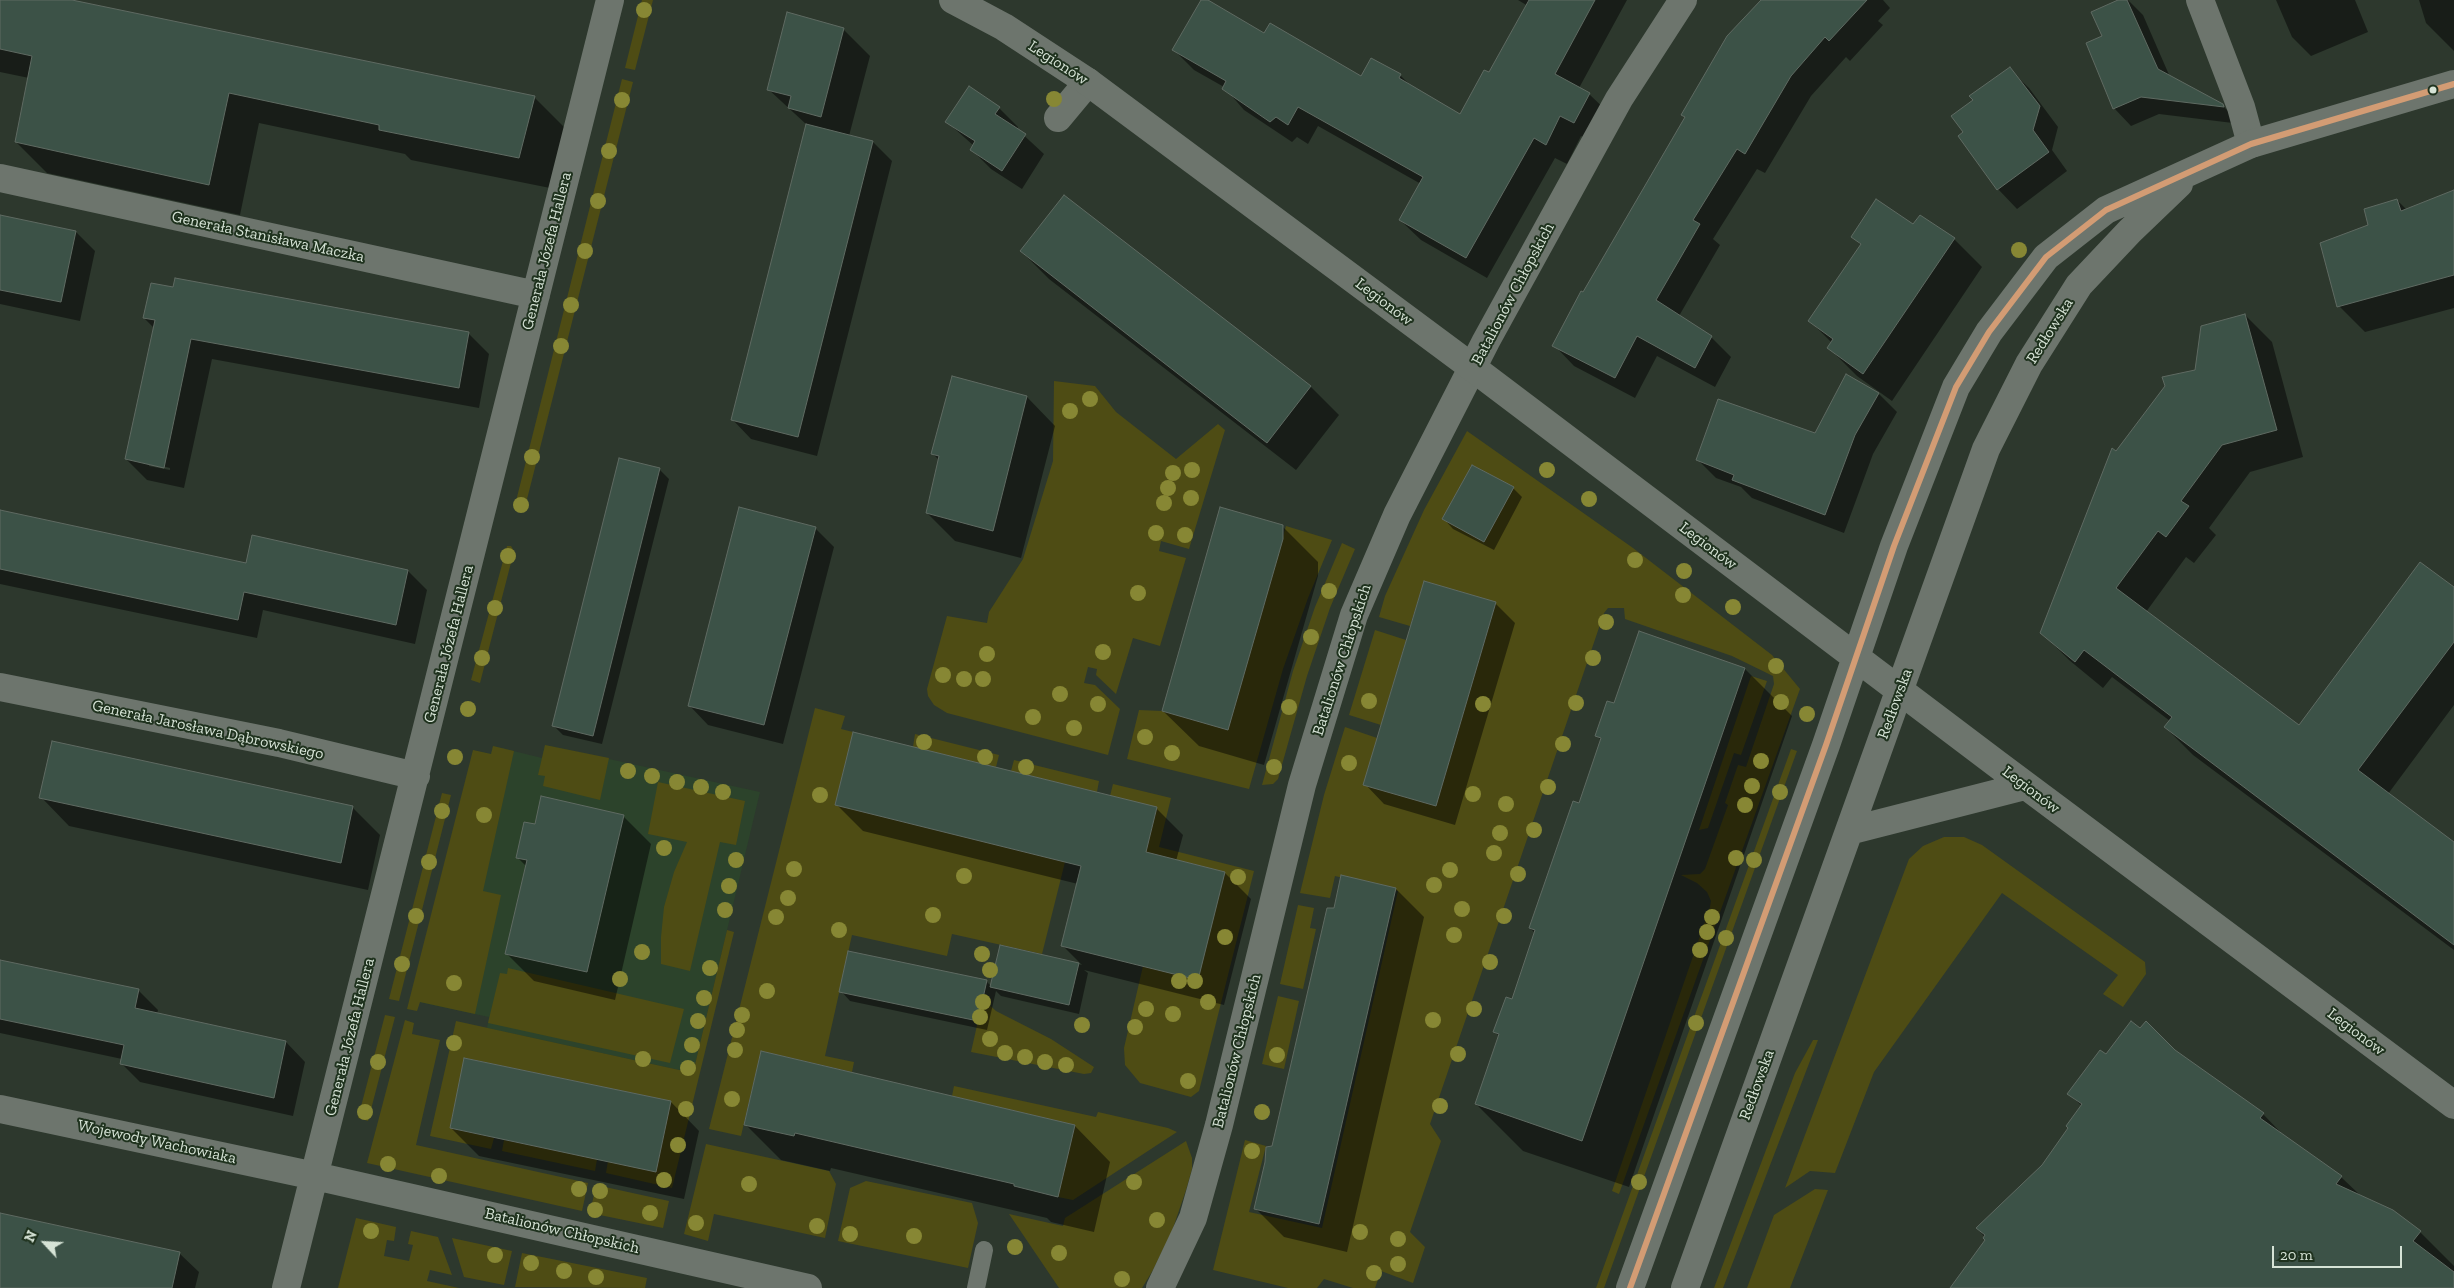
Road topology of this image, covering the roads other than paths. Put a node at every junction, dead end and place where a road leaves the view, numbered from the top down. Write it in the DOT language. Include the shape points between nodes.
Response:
graph roads {
  1 [pos="610,0"];
  2 [pos="953,0"];
  3 [pos="1683,0"];
  4 [pos="2200,0"];
  5 [pos="1088,82"];
  6 [pos="2454,84"];
  7 [pos="1058,118"];
  8 [pos="2251,144"];
  9 [pos="2193,171"];
  10 [pos="0,178"];
  11 [pos="536,295"];
  12 [pos="1473,368"];
  13 [pos="1855,657"];
  14 [pos="0,687"];
  15 [pos="1900,692"];
  16 [pos="416,776"];
  17 [pos="2025,786"];
  18 [pos="1849,831"];
  19 [pos="2454,1105"];
  20 [pos="0,1108"];
  21 [pos="315,1176"];
  22 [pos="984,1250"];
  23 [pos="286,1288"];
  24 [pos="808,1288"];
  25 [pos="976,1288"];
  26 [pos="1160,1288"];
  27 [pos="1630,1288"];
  28 [pos="1685,1288"];
  1 -- 11 [label="street, Generała Józefa Hallera"];
  2 -- 5 [label="street, Legionów" via="1004,28"];
  3 -- 12 [label="street, Batalionów Chłopskich" via="1619,99"];
  4 -- 8 [label="street" via="2241,106"];
  5 -- 7 [label="street"];
  5 -- 12 [label="street, Legionów"];
  6 -- 8 [label="street, Redłowska"];
  8 -- 9 [label="street, Redłowska"];
  9 -- 13 [label="street, Redłowska" via="2106,210 2046,257 1990,332 1956,386"];
  9 -- 15 [label="street, Redłowska" via="2130,231 2080,285 2029,364 1986,449"];
  10 -- 11 [label="street, Generała Stanisława Maczka"];
  11 -- 16 [label="street, Generała Józefa Hallera"];
  12 -- 13 [label="street, Legionów"];
  12 -- 26 [label="street, Batalionów Chłopskich" via="1397,515 1354,615 1302,785 1219,1125 1193,1218"];
  13 -- 15 [label="street, Legionów"];
  13 -- 27 [label="street, Redłowska"];
  14 -- 16 [label="street, Generała Jarosława Dąbrowskiego" via="279,743"];
  15 -- 17 [label="street, Legionów"];
  15 -- 18 [label="street, Redłowska"];
  16 -- 21 [label="street, Generała Józefa Hallera"];
  17 -- 18 [label="street"];
  17 -- 19 [label="street, Legionów"];
  18 -- 28 [label="street, Redłowska"];
  20 -- 21 [label="street, Wojewody Wachowiaka"];
  21 -- 23 [label="street, Generała Józefa Hallera"];
  21 -- 24 [label="street, Batalionów Chłopskich"];
  22 -- 25 [label="lane"];
}
